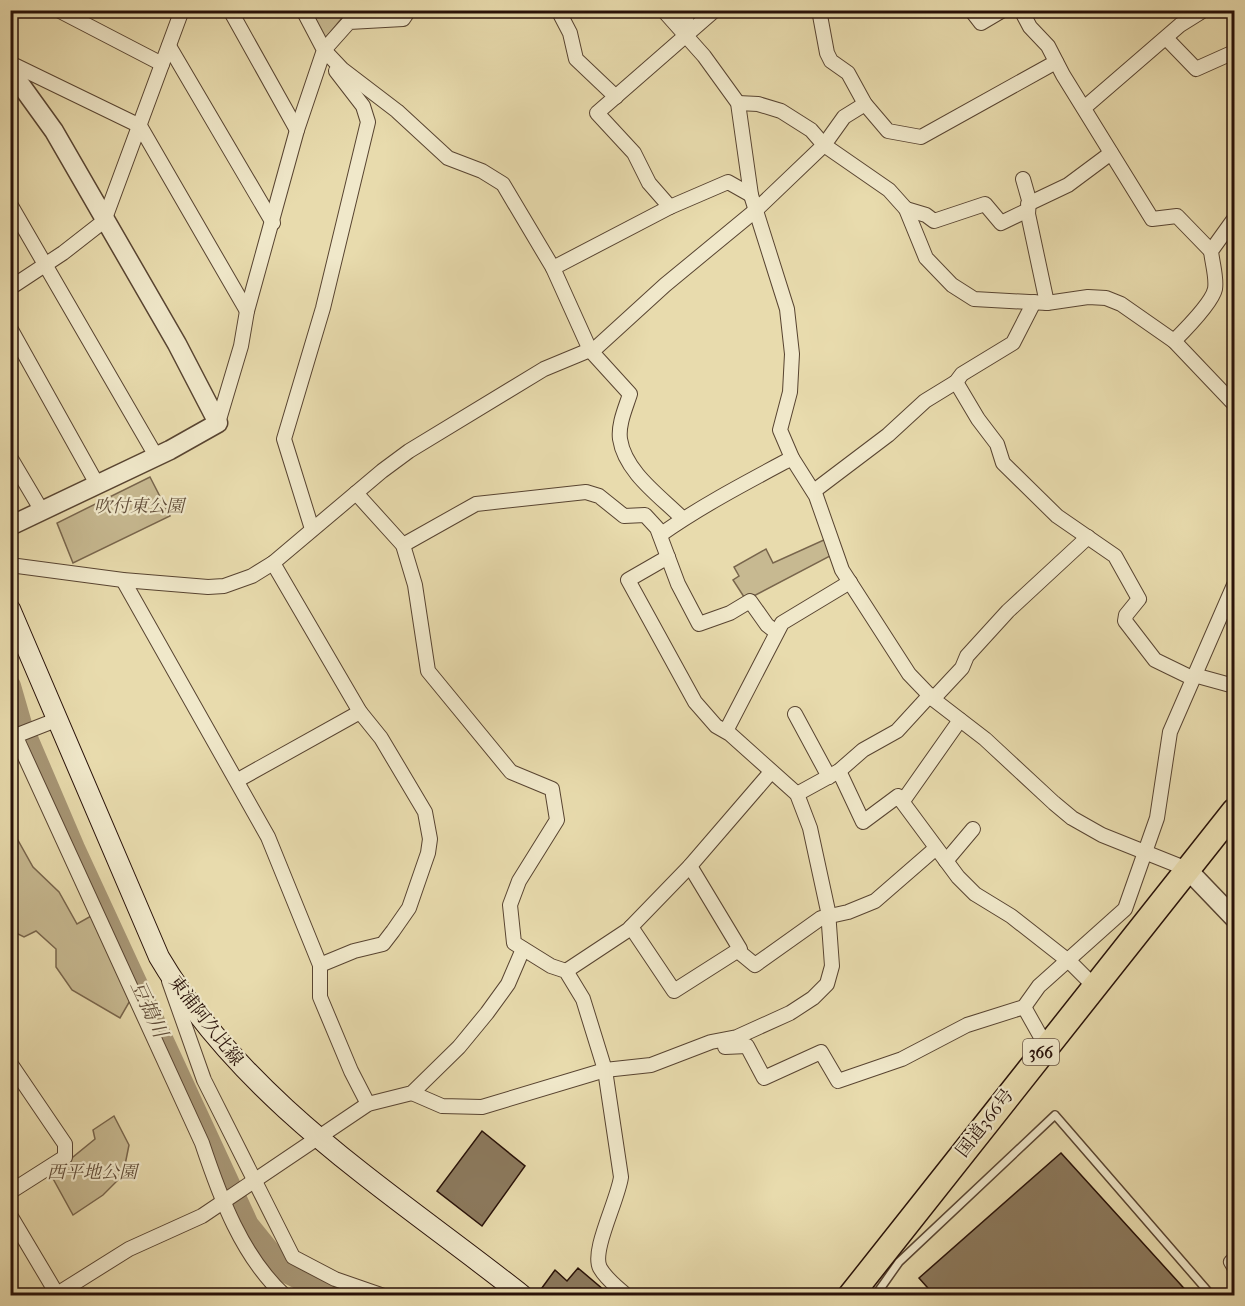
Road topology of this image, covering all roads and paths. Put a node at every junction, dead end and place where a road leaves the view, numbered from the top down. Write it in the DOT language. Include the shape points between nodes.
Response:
graph roads {
  1 [pos="58,10"];
  2 [pos="182,10"];
  3 [pos="231,10"];
  4 [pos="303,10"];
  5 [pos="409,10"];
  6 [pos="558,10"];
  7 [pos="663,10"];
  8 [pos="686,10"];
  9 [pos="716,10"];
  10 [pos="819,10"];
  11 [pos="971,10"];
  12 [pos="1003,10"];
  13 [pos="1021,10"];
  14 [pos="1204,10"];
  15 [pos="1187,15"];
  16 [pos="687,38"];
  17 [pos="1166,38"];
  18 [pos="169,46"];
  19 [pos="324,50"];
  20 [pos="1234,52"];
  21 [pos="1056,62"];
  22 [pos="10,63"];
  23 [pos="162,64"];
  24 [pos="319,66"];
  25 [pos="10,70"];
  26 [pos="351,90"];
  27 [pos="616,97"];
  28 [pos="738,103"];
  29 [pos="865,104"];
  30 [pos="1084,108"];
  31 [pos="140,126"];
  32 [pos="297,130"];
  33 [pos="824,145"];
  34 [pos="1111,153"];
  35 [pos="1023,179"];
  36 [pos="751,195"];
  37 [pos="10,204"];
  38 [pos="670,207"];
  39 [pos="1028,207"];
  40 [pos="906,209"];
  41 [pos="756,210"];
  42 [pos="1234,219"];
  43 [pos="104,221"];
  44 [pos="273,223"];
  45 [pos="1211,250"];
  46 [pos="47,264"];
  47 [pos="553,268"];
  48 [pos="10,288"];
  49 [pos="1040,303"];
  50 [pos="247,311"];
  51 [pos="10,328"];
  52 [pos="1174,341"];
  53 [pos="590,350"];
  54 [pos="956,382"];
  55 [pos="1234,404"];
  56 [pos="218,423"];
  57 [pos="156,456"];
  58 [pos="10,457"];
  59 [pos="792,458"];
  60 [pos="97,484"];
  61 [pos="814,491"];
  62 [pos="356,493"];
  63 [pos="42,511"];
  64 [pos="682,518"];
  65 [pos="10,526"];
  66 [pos="312,529"];
  67 [pos="660,535"];
  68 [pos="1088,537"];
  69 [pos="402,545"];
  70 [pos="668,557"];
  71 [pos="273,563"];
  72 [pos="10,565"];
  73 [pos="123,580"];
  74 [pos="850,582"];
  75 [pos="1234,585"];
  76 [pos="10,609"];
  77 [pos="776,632"];
  78 [pos="1193,677"];
  79 [pos="1234,686"];
  80 [pos="932,697"];
  81 [pos="360,712"];
  82 [pos="795,714"];
  83 [pos="960,720"];
  84 [pos="51,722"];
  85 [pos="726,731"];
  86 [pos="13,736"];
  87 [pos="771,772"];
  88 [pos="834,774"];
  89 [pos="238,780"];
  90 [pos="797,794"];
  91 [pos="903,801"];
  92 [pos="1234,811"];
  93 [pos="973,829"];
  94 [pos="936,848"];
  95 [pos="1143,851"];
  96 [pos="946,861"];
  97 [pos="690,866"];
  98 [pos="1187,869"];
  99 [pos="829,918"];
  100 [pos="1234,918"];
  101 [pos="631,927"];
  102 [pos="523,949"];
  103 [pos="738,951"];
  104 [pos="1066,960"];
  105 [pos="320,965"];
  106 [pos="166,971"];
  107 [pos="566,971"];
  108 [pos="1094,986"];
  109 [pos="1023,1007"];
  110 [pos="1046,1046"];
  111 [pos="691,1051"];
  112 [pos="10,1063"];
  113 [pos="605,1071"];
  114 [pos="412,1094"];
  115 [pos="368,1104"];
  116 [pos="317,1137"];
  117 [pos="254,1181"];
  118 [pos="10,1192"];
  119 [pos="223,1203"];
  120 [pos="10,1215"];
  121 [pos="16,1239"];
  122 [pos="1234,1259"];
  123 [pos="1234,1267"];
  124 [pos="860,1293"];
  125 [pos="55,1295"];
  126 [pos="285,1296"];
  127 [pos="384,1296"];
  128 [pos="523,1296"];
  129 [pos="627,1296"];
  130 [pos="1212,1296"];
  1 -- 23 [label="street"];
  2 -- 18 [label="street"];
  3 -- 32 [label="street"];
  4 -- 19 [label="street"];
  5 -- 19 [label="street" via="403,19 349,22"];
  6 -- 27 [label="street" via="570,33 576,59"];
  7 -- 16 [label="street"];
  8 -- 16 [label="street"];
  9 -- 16 [label="street"];
  10 -- 29 [label="street" via="827,53 831,61 848,73"];
  11 -- 12 [label="street" via="981,22"];
  13 -- 21 [label="street"];
  14 -- 15 [label="street"];
  15 -- 17 [label="street"];
  16 -- 27 [label="street"];
  16 -- 28 [label="street"];
  17 -- 20 [label="street" via="1196,69"];
  17 -- 30 [label="street"];
  18 -- 23 [label="street"];
  18 -- 44 [label="street"];
  19 -- 24 [label="street"];
  19 -- 26 [label="street"];
  19 -- 47 [label="street" via="448,158 503,184"];
  21 -- 29 [label="street" via="918,138 888,131"];
  21 -- 30 [label="street"];
  22 -- 31 [label="street"];
  23 -- 31 [label="street"];
  24 -- 26 [label="street"];
  24 -- 32 [label="street"];
  25 -- 43 [label="street" via="54,131"];
  26 -- 66 [label="street" via="363,106 368,122 323,308 284,439"];
  27 -- 38 [label="street" via="597,113 634,153 649,183"];
  28 -- 33 [label="street" via="781,111 811,129"];
  28 -- 36 [label="street"];
  29 -- 33 [label="street" via="844,117"];
  30 -- 34 [label="street"];
  31 -- 43 [label="street"];
  31 -- 50 [label="street"];
  32 -- 44 [label="street"];
  33 -- 40 [label="street" via="868,173"];
  33 -- 41 [label="street"];
  34 -- 39 [label="street" via="1068,185"];
  34 -- 45 [label="street" via="1152,219 1177,216"];
  35 -- 39 [label="street"];
  36 -- 38 [label="street" via="728,182"];
  36 -- 41 [label="street"];
  37 -- 46 [label="street"];
  38 -- 47 [label="street"];
  39 -- 40 [label="street" via="1001,223 984,204 934,221"];
  39 -- 49 [label="street"];
  40 -- 49 [label="street" via="926,258 952,285 974,299"];
  41 -- 53 [label="street"];
  41 -- 59 [label="street" via="787,309 792,354 790,392 780,430"];
  42 -- 45 [label="street"];
  43 -- 46 [label="street"];
  43 -- 56 [label="street" via="177,344"];
  44 -- 50 [label="street"];
  45 -- 52 [label="street" via="1215,289"];
  46 -- 48 [label="street"];
  46 -- 57 [label="street"];
  47 -- 53 [label="street"];
  49 -- 52 [label="street" via="1106,298 1135,311"];
  49 -- 54 [label="street" via="1013,343 962,374"];
  50 -- 56 [label="street"];
  51 -- 60 [label="street"];
  52 -- 55 [label="street"];
  53 -- 62 [label="street" via="544,369 468,415 410,451"];
  53 -- 64 [label="street" via="630,393 620,438 630,462"];
  54 -- 61 [label="street" via="925,400 888,435"];
  54 -- 68 [label="street" via="997,444 1003,463 1036,498"];
  56 -- 57 [label="street"];
  57 -- 60 [label="street"];
  58 -- 63 [label="street"];
  59 -- 61 [label="street"];
  59 -- 64 [label="street"];
  60 -- 63 [label="street"];
  61 -- 74 [label="street" via="842,570"];
  62 -- 66 [label="street"];
  62 -- 69 [label="street"];
  63 -- 65 [label="street"];
  64 -- 67 [label="street"];
  66 -- 71 [label="street"];
  67 -- 69 [label="street" via="645,515 624,516 599,496 586,492 476,504"];
  67 -- 70 [label="street"];
  68 -- 78 [label="street" via="1115,556 1139,598 1125,621 1155,660"];
  68 -- 80 [label="street" via="1008,611 967,656 962,668"];
  69 -- 102 [label="street" via="415,585 428,670 511,772 552,789 557,820 519,881 510,905 514,943"];
  70 -- 77 [label="street" via="699,624 750,601 767,626"];
  70 -- 85 [label="street" via="628,580 695,702 716,726"];
  71 -- 73 [label="street" via="224,586"];
  71 -- 81 [label="street"];
  72 -- 73 [label="street"];
  73 -- 89 [label="street"];
  74 -- 77 [label="street" via="795,614"];
  74 -- 80 [label="street" via="909,674"];
  75 -- 78 [label="street"];
  76 -- 84 [label="main road, 東浦阿久比線"];
  77 -- 85 [label="street"];
  78 -- 79 [label="street"];
  78 -- 95 [label="street" via="1170,732 1157,818"];
  80 -- 83 [label="street"];
  80 -- 88 [label="street" via="897,731 863,750"];
  81 -- 89 [label="street"];
  81 -- 105 [label="street" via="381,738 425,812 430,839 428,853 409,908 383,944"];
  82 -- 88 [label="street"];
  83 -- 91 [label="street"];
  83 -- 95 [label="street" via="1072,818"];
  84 -- 86 [label="street"];
  84 -- 106 [label="main road, 東浦阿久比線"];
  85 -- 87 [label="street"];
  86 -- 119 [label="street" via="202,1143"];
  87 -- 90 [label="street"];
  87 -- 97 [label="street"];
  88 -- 90 [label="street"];
  88 -- 91 [label="street" via="863,822 898,796"];
  89 -- 105 [label="street" via="268,837"];
  90 -- 99 [label="street" via="810,828"];
  91 -- 94 [label="street"];
  92 -- 98 [label="highway, 国道366号 / 366"];
  93 -- 96 [label="street"];
  94 -- 96 [label="street"];
  94 -- 99 [label="street" via="875,901"];
  95 -- 98 [label="street"];
  95 -- 104 [label="street" via="1125,909"];
  96 -- 104 [label="street" via="975,894 1011,916"];
  97 -- 101 [label="street"];
  97 -- 103 [label="street"];
  98 -- 100 [label="street"];
  98 -- 108 [label="highway, 国道366号 / 366"];
  99 -- 103 [label="street" via="821,918 755,965"];
  99 -- 111 [label="street" via="832,966 827,984 820,992 790,1012 737,1037"];
  101 -- 103 [label="street" via="674,991"];
  101 -- 107 [label="street"];
  102 -- 107 [label="street"];
  102 -- 114 [label="street" via="508,984 487,1013"];
  104 -- 108 [label="street"];
  104 -- 109 [label="street"];
  105 -- 115 [label="street" via="320,997"];
  106 -- 116 [label="main road, 東浦阿久比線" via="217,1041 257,1084"];
  106 -- 117 [label="street" via="204,1080"];
  107 -- 113 [label="street" via="583,999"];
  108 -- 110 [label="highway, 国道366号 / 366"];
  109 -- 110 [label="street"];
  109 -- 111 [label="street" via="967,1025 931,1047 837,1081 821,1052 764,1078 744,1045"];
  110 -- 124 [label="highway, 国道366号 / 366"];
  111 -- 113 [label="street" via="651,1065"];
  112 -- 118 [label="street" via="65,1144 65,1157"];
  113 -- 114 [label="street" via="482,1107 442,1106"];
  113 -- 129 [label="street" via="621,1177 597,1254 607,1278"];
  114 -- 115 [label="street"];
  115 -- 116 [label="street"];
  116 -- 117 [label="street"];
  116 -- 128 [label="main road, 東浦阿久比線"];
  117 -- 119 [label="street"];
  117 -- 127 [label="street" via="292,1257 335,1279"];
  119 -- 125 [label="street" via="129,1249"];
  119 -- 126 [label="street" via="268,1280"];
  120 -- 121 [label="street"];
  121 -- 125 [label="street"];
  122 -- 123 [label="street"];
  124 -- 130 [label="lane" via="899,1262 1055,1115"];
}
